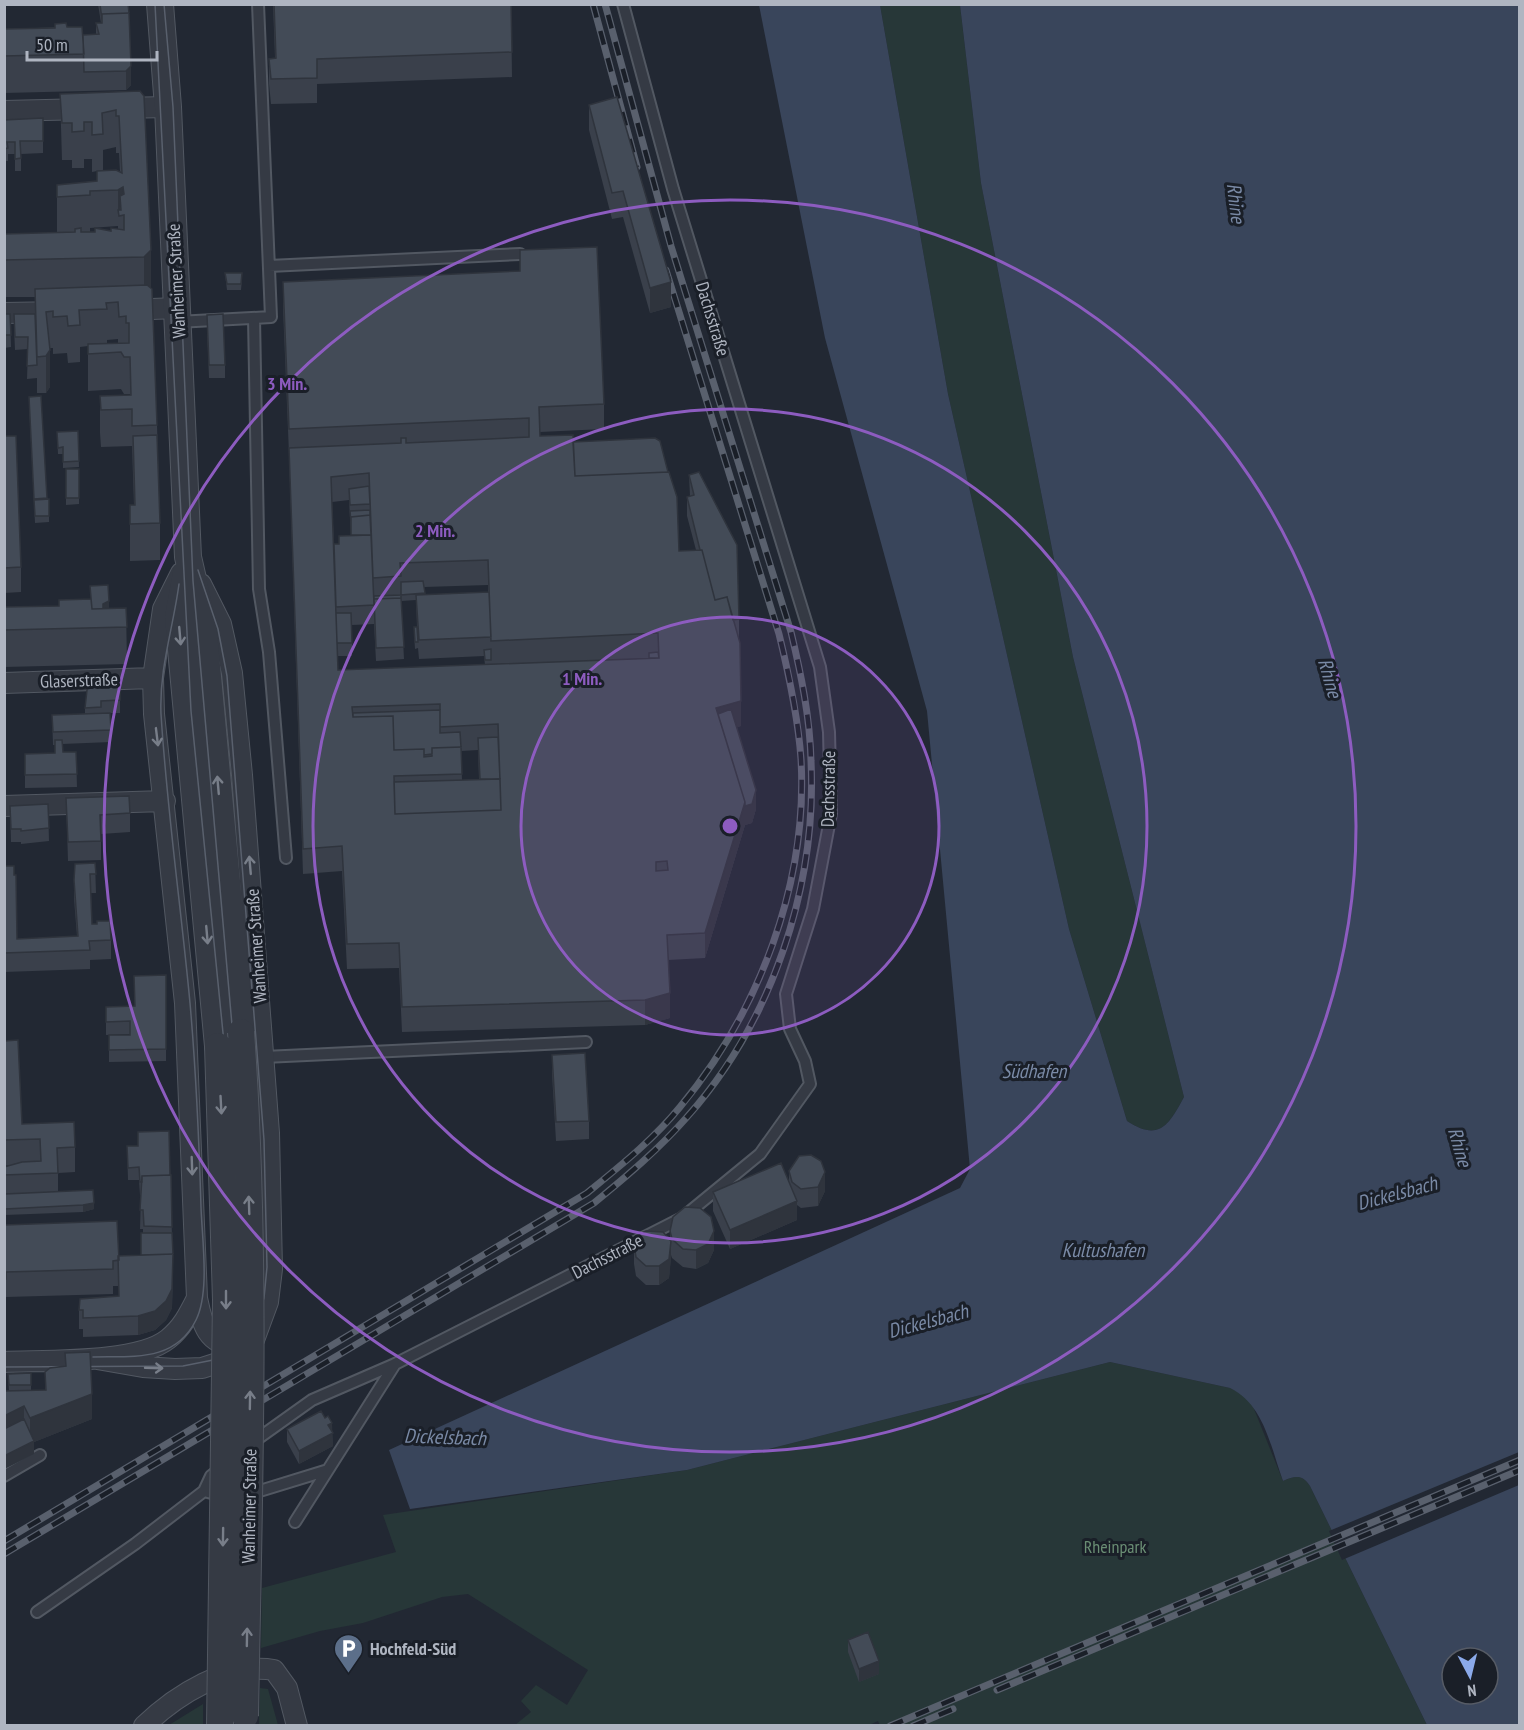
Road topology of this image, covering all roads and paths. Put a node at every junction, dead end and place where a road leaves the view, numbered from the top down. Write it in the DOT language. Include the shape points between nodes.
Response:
graph roads {
  1 [pos="160,4"];
  2 [pos="258,4"];
  3 [pos="623,4"];
  4 [pos="168,107"];
  5 [pos="4,111"];
  6 [pos="520,254"];
  7 [pos="269,266"];
  8 [pos="112,310"];
  9 [pos="76,311"];
  10 [pos="4,313"];
  11 [pos="177,315"];
  12 [pos="254,318"];
  13 [pos="188,557"];
  14 [pos="153,678"];
  15 [pos="4,683"];
  16 [pos="165,801"];
  17 [pos="4,806"];
  18 [pos="286,858"];
  19 [pos="586,1042"];
  20 [pos="264,1057"];
  21 [pos="197,1298"];
  22 [pos="254,1340"];
  23 [pos="97,1359"];
  24 [pos="4,1362"];
  25 [pos="395,1364"];
  26 [pos="40,1455"];
  27 [pos="328,1470"];
  28 [pos="4,1476"];
  29 [pos="204,1491"];
  30 [pos="295,1522"];
  31 [pos="37,1612"];
  32 [pos="245,1721"];
  33 [pos="144,1725"];
  34 [pos="220,1725"];
  35 [pos="297,1725"];
  1 -- 4 [label="street, Wanheimer Straße"];
  2 -- 7 [label="lane"];
  3 -- 25 [label="lane, Dachsstraße" via="673,189 820,667 829,732 831,814 813,909 786,994 790,1029 805,1061 810,1084 759,1154 682,1218"];
  4 -- 5 [label="street"];
  4 -- 11 [label="street, Wanheimer Straße"];
  6 -- 7 [label="lane"];
  7 -- 12 [label="lane" via="271,317"];
  8 -- 11 [label="street"];
  9 -- 10 [label="street"];
  11 -- 12 [label="lane"];
  11 -- 13 [label="street, Wanheimer Straße"];
  12 -- 18 [label="lane" via="259,589 269,652"];
  13 -- 14 [label="street, Wanheimer Straße" via="163,609"];
  20 -- 13 [label="street, Wanheimer Straße, one-way" via="232,673 221,624"];
  32 -- 13 [label="street, Wanheimer Straße, one-way, bridge" via="252,1300 246,1105 203,623"];
  13 -- 34 [label="street, Wanheimer Straße, one-way, bridge" via="178,618 218,1046 226,1300"];
  14 -- 15 [label="street, Glaserstraße"];
  14 -- 16 [label="street, Wanheimer Straße, one-way"];
  16 -- 17 [label="street"];
  16 -- 21 [label="street, Wanheimer Straße, one-way" via="185,1003"];
  19 -- 20 [label="lane"];
  20 -- 22 [label="street, Wanheimer Straße" via="270,1133 272,1269 268,1302"];
  21 -- 22 [label="street, Wanheimer Straße" via="204,1328 213,1339 231,1345"];
  21 -- 23 [label="street, Wanheimer Straße" via="183,1326 166,1341 139,1352"];
  23 -- 22 [label="street, one-way" via="143,1367 202,1368 233,1358"];
  23 -- 24 [label="street"];
  25 -- 27 [label="lane"];
  25 -- 29 [label="lane" via="312,1400 211,1476"];
  26 -- 28 [label="lane"];
  27 -- 29 [label="lane" via="260,1492 215,1496"];
  27 -- 30 [label="lane"];
  29 -- 31 [label="lane"];
  33 -- 35 [label="street" via="201,1685 260,1667 274,1670 287,1688"];
}
